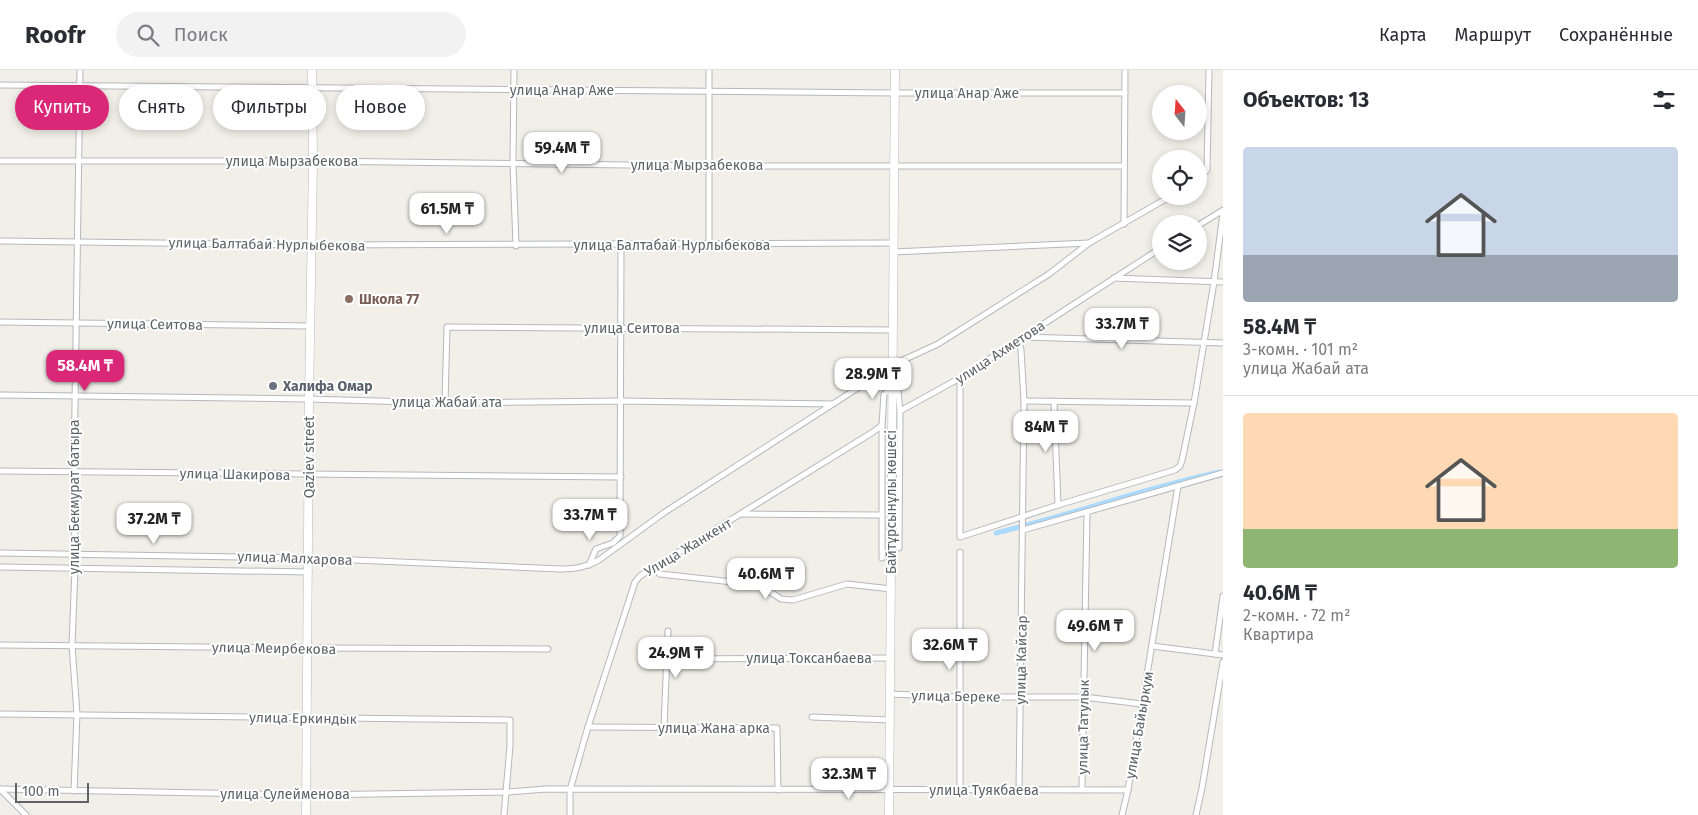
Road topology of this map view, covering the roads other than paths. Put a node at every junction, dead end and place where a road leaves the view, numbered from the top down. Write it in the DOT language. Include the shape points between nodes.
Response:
graph roads {
  1 [pos="80,70"];
  2 [pos="312,70"];
  3 [pos="514,70"];
  4 [pos="709,70"];
  5 [pos="895,70"];
  6 [pos="1125,70"];
  7 [pos="1209,70"];
  8 [pos="0,85"];
  9 [pos="15,85"];
  10 [pos="80,85"];
  11 [pos="312,85"];
  12 [pos="109,86"];
  13 [pos="213,87"];
  14 [pos="326,88"];
  15 [pos="513,90"];
  16 [pos="708,92"];
  17 [pos="894,93"];
  18 [pos="1125,94"];
  19 [pos="79,130"];
  20 [pos="313,130"];
  21 [pos="1206,150"];
  22 [pos="313,160"];
  23 [pos="0,161"];
  24 [pos="79,162"];
  25 [pos="513,164"];
  26 [pos="709,166"];
  27 [pos="894,166"];
  28 [pos="1124,166"];
  29 [pos="1156,205"];
  30 [pos="1223,211"];
  31 [pos="1207,220"];
  32 [pos="1124,224"];
  33 [pos="1222,225"];
  34 [pos="0,241"];
  35 [pos="77,242"];
  36 [pos="893,243"];
  37 [pos="1089,243"];
  38 [pos="709,244"];
  39 [pos="311,245"];
  40 [pos="621,245"];
  41 [pos="516,246"];
  42 [pos="893,252"];
  43 [pos="1152,254"];
  44 [pos="1113,278"];
  45 [pos="1214,282"];
  46 [pos="1223,282"];
  47 [pos="0,322"];
  48 [pos="76,323"];
  49 [pos="310,326"];
  50 [pos="621,328"];
  51 [pos="893,330"];
  52 [pos="1021,339"];
  53 [pos="1204,343"];
  54 [pos="1223,343"];
  55 [pos="892,369"];
  56 [pos="960,378"];
  57 [pos="892,389"];
  58 [pos="0,395"];
  59 [pos="75,396"];
  60 [pos="309,399"];
  61 [pos="622,401"];
  62 [pos="1024,401"];
  63 [pos="1054,401"];
  64 [pos="445,403"];
  65 [pos="1194,403"];
  66 [pos="834,404"];
  67 [pos="900,411"];
  68 [pos="882,425"];
  69 [pos="0,470"];
  70 [pos="74,472"];
  71 [pos="1223,473"];
  72 [pos="309,474"];
  73 [pos="620,477"];
  74 [pos="1178,486"];
  75 [pos="1058,505"];
  76 [pos="1087,513"];
  77 [pos="742,514"];
  78 [pos="881,515"];
  79 [pos="1022,518"];
  80 [pos="1022,530"];
  81 [pos="899,548"];
  82 [pos="960,552"];
  83 [pos="0,553"];
  84 [pos="74,554"];
  85 [pos="308,558"];
  86 [pos="882,558"];
  87 [pos="589,565"];
  88 [pos="0,567"];
  89 [pos="652,567"];
  90 [pos="75,568"];
  91 [pos="309,572"];
  92 [pos="891,589"];
  93 [pos="1223,596"];
  94 [pos="668,631"];
  95 [pos="0,645"];
  96 [pos="72,645"];
  97 [pos="1152,646"];
  98 [pos="307,648"];
  99 [pos="548,649"];
  100 [pos="1215,654"];
  101 [pos="1223,655"];
  102 [pos="890,658"];
  103 [pos="667,659"];
  104 [pos="1223,662"];
  105 [pos="890,694"];
  106 [pos="960,697"];
  107 [pos="1020,697"];
  108 [pos="1084,698"];
  109 [pos="1142,704"];
  110 [pos="0,714"];
  111 [pos="76,714"];
  112 [pos="812,717"];
  113 [pos="307,718"];
  114 [pos="890,720"];
  115 [pos="588,727"];
  116 [pos="664,727"];
  117 [pos="0,789"];
  118 [pos="570,790"];
  119 [pos="778,790"];
  120 [pos="889,790"];
  121 [pos="960,790"];
  122 [pos="1019,790"];
  123 [pos="1082,790"];
  124 [pos="1128,790"];
  125 [pos="74,791"];
  126 [pos="507,792"];
  127 [pos="306,795"];
  128 [pos="26,815"];
  129 [pos="306,815"];
  130 [pos="504,815"];
  131 [pos="570,815"];
  132 [pos="889,815"];
  133 [pos="1122,815"];
  134 [pos="1196,815"];
  1 -- 10 [label="street, улица Бекмурат батыра"];
  2 -- 11 [label="street, Qaziev street"];
  3 -- 15 [label="street"];
  4 -- 16 [label="street"];
  5 -- 17 [label="street, Байтұрсынұлы көшесі"];
  6 -- 18 [label="street"];
  7 -- 21 [label="street"];
  8 -- 9 [label="street, улица Анар Аже"];
  12 -- 13 [label="street, улица Анар Аже"];
  14 -- 15 [label="street, улица Анар Аже"];
  15 -- 16 [label="street, улица Анар Аже"];
  15 -- 25 [label="street"];
  16 -- 17 [label="street, улица Анар Аже"];
  16 -- 26 [label="street"];
  17 -- 18 [label="street, улица Анар Аже"];
  17 -- 27 [label="street, Байтұрсынұлы көшесі"];
  18 -- 28 [label="street"];
  19 -- 24 [label="street, улица Бекмурат батыра"];
  20 -- 22 [label="street, Qaziev street"];
  22 -- 24 [label="street, улица Мырзабекова"];
  22 -- 25 [label="street, улица Мырзабекова"];
  22 -- 39 [label="street, Qaziev street"];
  23 -- 24 [label="street, улица Мырзабекова"];
  24 -- 35 [label="street, улица Бекмурат батыра"];
  25 -- 26 [label="street, улица Мырзабекова"];
  25 -- 41 [label="street"];
  26 -- 27 [label="street, улица Мырзабекова"];
  26 -- 38 [label="street"];
  27 -- 28 [label="street, улица Мырзабекова"];
  27 -- 36 [label="street, Байтұрсынұлы көшесі"];
  28 -- 32 [label="street"];
  29 -- 32 [label="street"];
  30 -- 31 [label="street"];
  30 -- 33 [label="street"];
  32 -- 37 [label="street"];
  33 -- 45 [label="street"];
  34 -- 35 [label="street, улица Балтабай Нурлыбекова"];
  35 -- 39 [label="street, улица Балтабай Нурлыбекова"];
  35 -- 48 [label="street, улица Бекмурат батыра"];
  36 -- 38 [label="street, улица Балтабай Нурлыбекова"];
  36 -- 42 [label="street, Байтұрсынұлы көшесі"];
  37 -- 42 [label="street"];
  37 -- 55 [label="street" via="992,311"];
  38 -- 40 [label="street, улица Балтабай Нурлыбекова"];
  39 -- 41 [label="street, улица Балтабай Нурлыбекова"];
  39 -- 49 [label="street, Qaziev street"];
  40 -- 41 [label="street, улица Балтабай Нурлыбекова"];
  40 -- 50 [label="street"];
  42 -- 51 [label="street, Байтұрсынұлы көшесі"];
  43 -- 44 [label="street, улица Ахметова"];
  44 -- 45 [label="street"];
  44 -- 52 [label="street, улица Ахметова"];
  45 -- 46 [label="street"];
  45 -- 53 [label="street"];
  47 -- 48 [label="street, улица Сеитова"];
  48 -- 49 [label="street, улица Сеитова"];
  48 -- 59 [label="street, улица Бекмурат батыра"];
  49 -- 60 [label="street, Qaziev street"];
  50 -- 51 [label="street, улица Сеитова"];
  50 -- 61 [label="street"];
  50 -- 64 [label="street, улица Сеитова" via="447,327"];
  51 -- 55 [label="street, Байтұрсынұлы көшесі"];
  52 -- 53 [label="street"];
  52 -- 56 [label="street, улица Ахметова"];
  52 -- 62 [label="street"];
  53 -- 54 [label="street"];
  53 -- 65 [label="street"];
  55 -- 57 [label="street, Байтұрсынұлы көшесі"];
  55 -- 66 [label="street"];
  56 -- 67 [label="street, улица Ахметова"];
  56 -- 79 [label="street" via="960,537"];
  57 -- 67 [label="street" via="898,391"];
  57 -- 68 [label="street" via="884,394"];
  57 -- 92 [label="street, Байтұрсынұлы көшесі"];
  58 -- 59 [label="street, улица Жабай ата"];
  59 -- 60 [label="street, улица Жабай ата"];
  59 -- 70 [label="street, улица Бекмурат батыра"];
  60 -- 64 [label="street, улица Жабай ата"];
  60 -- 72 [label="street, Qaziev street"];
  61 -- 64 [label="street, улица Жабай ата"];
  61 -- 66 [label="street, улица Жабай ата"];
  61 -- 73 [label="street"];
  62 -- 63 [label="street"];
  62 -- 79 [label="street"];
  63 -- 65 [label="street"];
  63 -- 75 [label="street"];
  65 -- 75 [label="street" via="1182,460 1175,470"];
  66 -- 87 [label="street" via="665,512"];
  67 -- 81 [label="street"];
  68 -- 77 [label="street, Улица Жанкент"];
  68 -- 78 [label="street"];
  69 -- 70 [label="street, улица Шакирова"];
  70 -- 72 [label="street, улица Шакирова"];
  70 -- 84 [label="street, улица Бекмурат батыра"];
  71 -- 74 [label="street"];
  72 -- 73 [label="street, улица Шакирова"];
  72 -- 85 [label="street, Qaziev street"];
  73 -- 87 [label="street" via="620,536 613,543 596,549"];
  74 -- 76 [label="street"];
  74 -- 97 [label="street, улица Байыркум"];
  75 -- 79 [label="street"];
  76 -- 80 [label="street"];
  76 -- 108 [label="street, улица Татулык"];
  77 -- 78 [label="street"];
  77 -- 89 [label="street, Улица Жанкент"];
  78 -- 86 [label="street"];
  79 -- 80 [label="street, улица Кайсар"];
  80 -- 107 [label="street, улица Кайсар"];
  82 -- 106 [label="street"];
  83 -- 84 [label="street, улица Малхарова"];
  84 -- 85 [label="street, улица Малхарова"];
  84 -- 90 [label="street, улица Бекмурат батыра"];
  85 -- 87 [label="street, улица Малхарова" via="561,569"];
  85 -- 91 [label="street, Qaziev street"];
  88 -- 90 [label="street, улица Малхарова"];
  89 -- 92 [label="street" via="660,574 760,585 784,600 847,584"];
  89 -- 115 [label="street, Улица Жанкент" via="635,582"];
  90 -- 91 [label="street, улица Малхарова"];
  90 -- 96 [label="street, улица Бекмурат батыра"];
  91 -- 98 [label="street, Qaziev street"];
  92 -- 102 [label="street, Байтұрсынұлы көшесі"];
  93 -- 100 [label="street"];
  94 -- 103 [label="street"];
  95 -- 96 [label="street, улица Меирбекова"];
  96 -- 98 [label="street, улица Меирбекова"];
  96 -- 111 [label="street, улица Бекмурат батыра"];
  97 -- 100 [label="street"];
  97 -- 109 [label="street, улица Байыркум"];
  98 -- 99 [label="street, улица Меирбекова"];
  98 -- 113 [label="street, Qaziev street"];
  100 -- 101 [label="street"];
  102 -- 103 [label="street, улица Токсанбаева"];
  102 -- 105 [label="street, Байтұрсынұлы көшесі"];
  103 -- 116 [label="street"];
  104 -- 134 [label="street"];
  105 -- 106 [label="street, улица Береке"];
  105 -- 114 [label="street, Байтұрсынұлы көшесі"];
  106 -- 107 [label="street, улица Береке"];
  106 -- 121 [label="street"];
  107 -- 108 [label="street, улица Береке"];
  107 -- 122 [label="street, улица Кайсар"];
  108 -- 109 [label="street, улица Береке"];
  108 -- 123 [label="street, улица Татулык"];
  109 -- 124 [label="street, улица Байыркум"];
  110 -- 111 [label="street, улица Еркиндык"];
  111 -- 113 [label="street, улица Еркиндык"];
  111 -- 125 [label="street, улица Бекмурат батыра"];
  112 -- 114 [label="street"];
  113 -- 126 [label="street, улица Еркиндык" via="510,720"];
  113 -- 127 [label="street, Qaziev street"];
  114 -- 120 [label="street, Байтұрсынұлы көшесі"];
  115 -- 116 [label="street, улица Жана арка"];
  115 -- 118 [label="street, Улица Жанкент"];
  116 -- 119 [label="street, улица Жана арка" via="777,728"];
  117 -- 125 [label="street, улица Сулейменова"];
  117 -- 128 [label="street"];
  118 -- 119 [label="street, улица Туякбаева"];
  118 -- 126 [label="street, улица Сулейменова"];
  118 -- 131 [label="street, Улица Жанкент"];
  119 -- 120 [label="street, улица Туякбаева"];
  120 -- 121 [label="street, улица Туякбаева"];
  120 -- 132 [label="street, Байтұрсынұлы көшесі"];
  121 -- 122 [label="street, улица Туякбаева"];
  122 -- 123 [label="street, улица Туякбаева"];
  123 -- 124 [label="street, улица Туякбаева"];
  124 -- 133 [label="street, улица Байыркум"];
  125 -- 127 [label="street, улица Сулейменова"];
  126 -- 127 [label="street, улица Сулейменова"];
  126 -- 130 [label="street, улица Еркиндык"];
  127 -- 129 [label="street, Qaziev street"];
}
